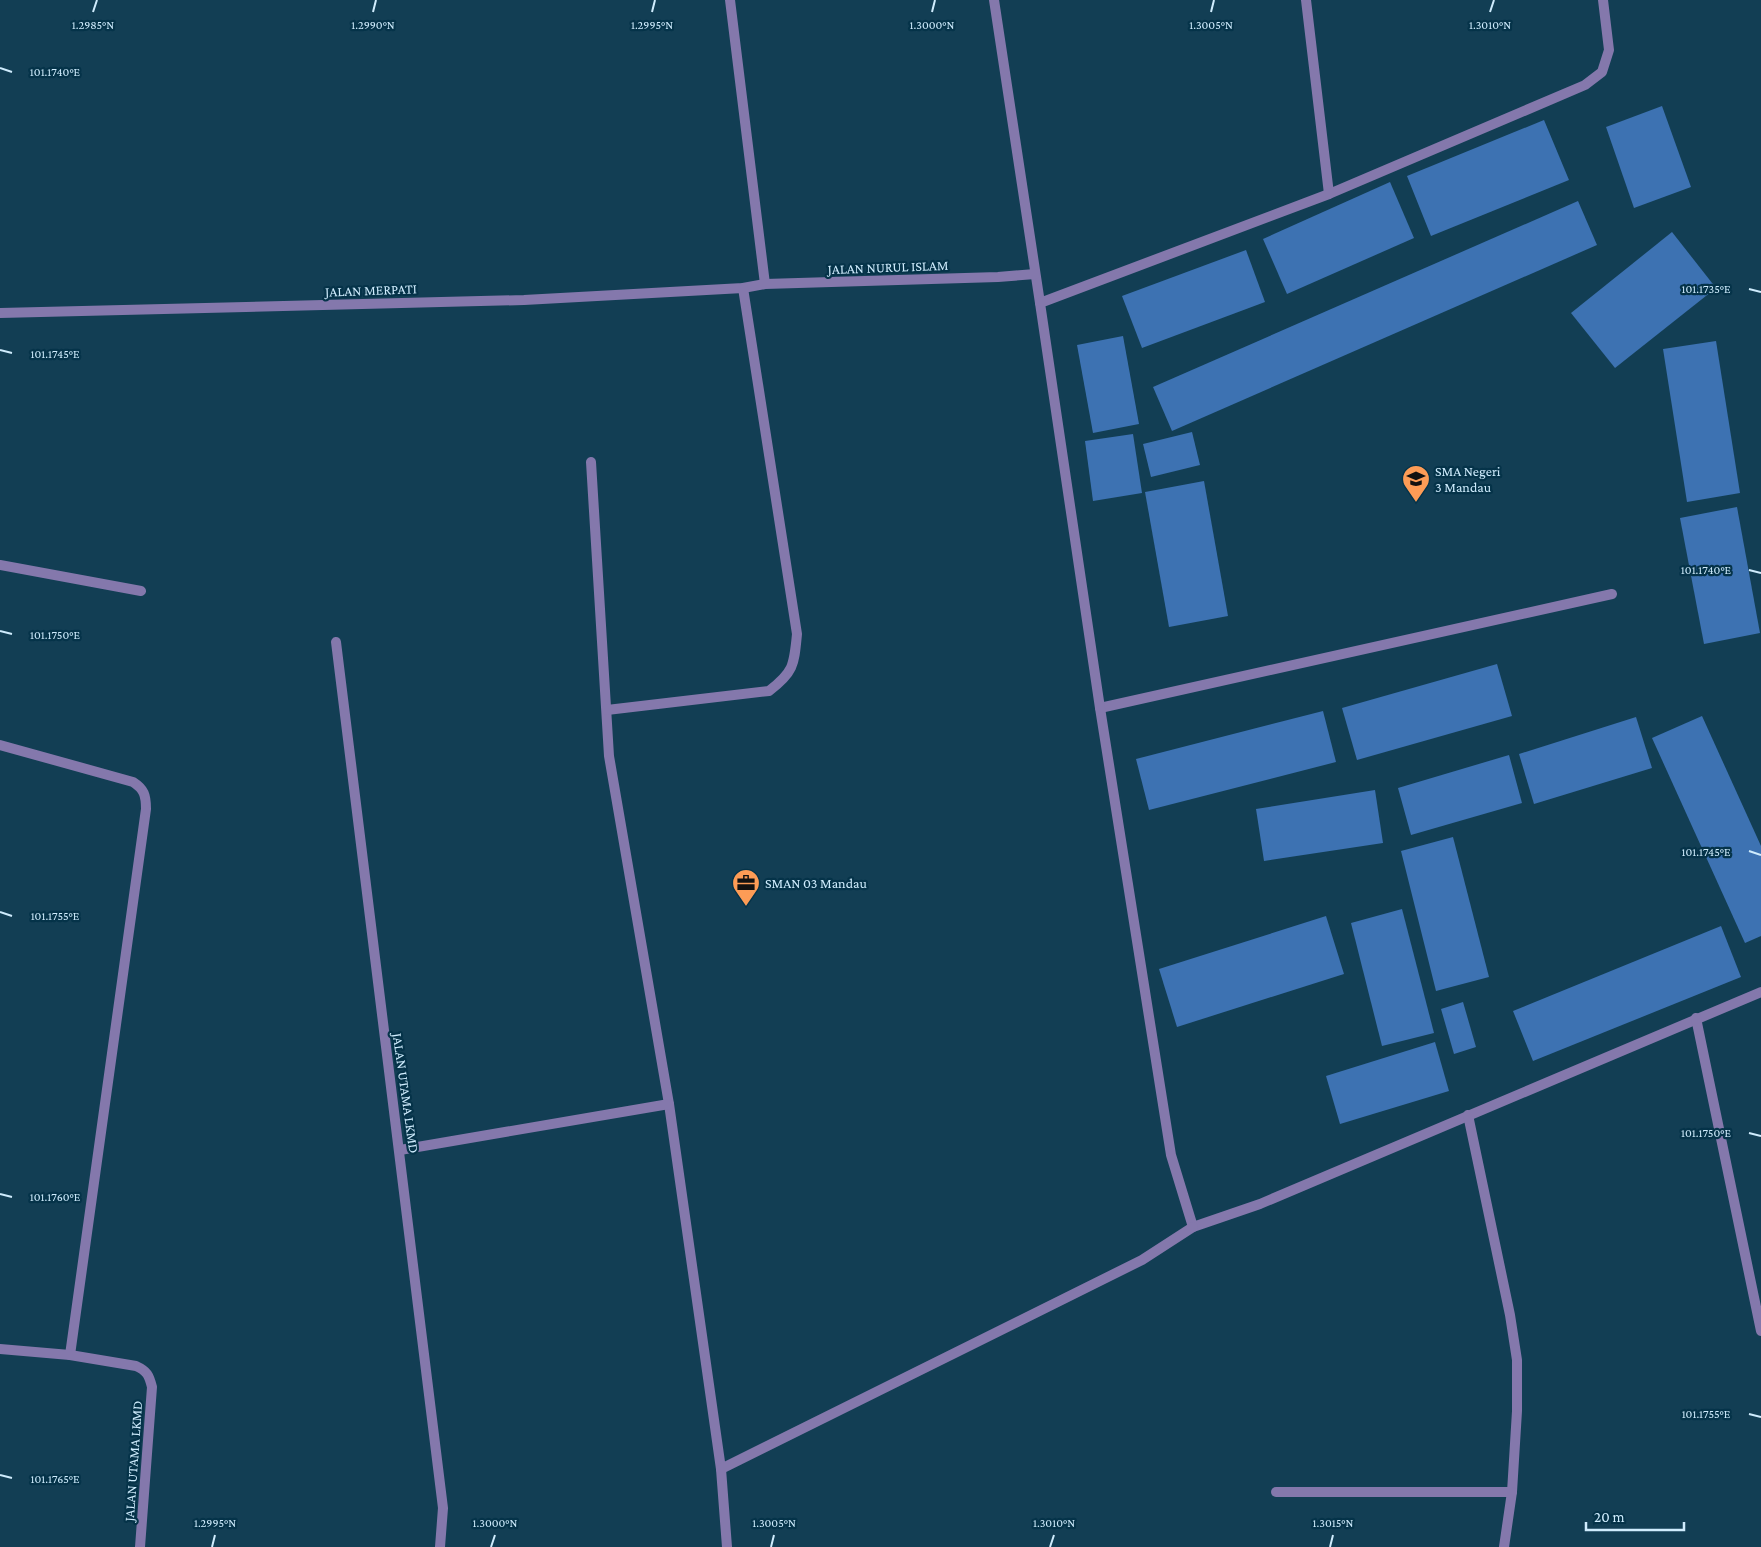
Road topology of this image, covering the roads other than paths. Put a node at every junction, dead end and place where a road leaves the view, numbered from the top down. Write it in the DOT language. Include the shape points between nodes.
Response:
graph roads {
  1 [pos="730,0"];
  2 [pos="994,0"];
  3 [pos="1306,0"];
  4 [pos="1603,0"];
  5 [pos="1329,194"];
  6 [pos="1035,274"];
  7 [pos="765,284"];
  8 [pos="743,288"];
  9 [pos="1040,303"];
  10 [pos="0,313"];
  11 [pos="591,462"];
  12 [pos="0,565"];
  13 [pos="141,591"];
  14 [pos="1612,594"];
  15 [pos="336,642"];
  16 [pos="1100,708"];
  17 [pos="607,710"];
  18 [pos="0,745"];
  19 [pos="1761,992"];
  20 [pos="1696,1018"];
  21 [pos="669,1104"];
  22 [pos="1468,1115"];
  23 [pos="400,1150"];
  24 [pos="1194,1227"];
  25 [pos="1761,1331"];
  26 [pos="0,1349"];
  27 [pos="70,1355"];
  28 [pos="721,1468"];
  29 [pos="1276,1492"];
  30 [pos="1512,1492"];
  31 [pos="140,1547"];
  32 [pos="440,1547"];
  33 [pos="727,1547"];
  34 [pos="1504,1547"];
  1 -- 7 [label="street"];
  2 -- 6 [label="street"];
  3 -- 5 [label="street"];
  4 -- 5 [label="street" via="1609,50 1602,72 1585,85"];
  5 -- 9 [label="street"];
  6 -- 7 [label="street, JALAN NURUL ISLAM"];
  6 -- 9 [label="street"];
  7 -- 8 [label="street, JALAN NURUL ISLAM"];
  8 -- 10 [label="street, JALAN MERPATI" via="514,300"];
  8 -- 17 [label="street" via="797,634 794,661 786,678 769,691"];
  9 -- 16 [label="street"];
  11 -- 17 [label="street"];
  12 -- 13 [label="street"];
  14 -- 16 [label="street"];
  15 -- 23 [label="street, JALAN UTAMA LKMD"];
  16 -- 24 [label="street" via="1170,1155"];
  17 -- 21 [label="street" via="609,756"];
  18 -- 27 [label="street" via="133,782 142,788 146,797"];
  19 -- 20 [label="street"];
  20 -- 22 [label="street"];
  20 -- 25 [label="street"];
  21 -- 23 [label="street"];
  21 -- 28 [label="street"];
  22 -- 24 [label="street" via="1260,1204"];
  22 -- 30 [label="street" via="1517,1360"];
  23 -- 32 [label="street, JALAN UTAMA LKMD" via="443,1508"];
  24 -- 28 [label="street" via="1142,1260"];
  26 -- 27 [label="street"];
  27 -- 31 [label="street, JALAN UTAMA LKMD" via="136,1366 150,1376 152,1387"];
  28 -- 33 [label="street"];
  29 -- 30 [label="street"];
  30 -- 34 [label="street"];
}
